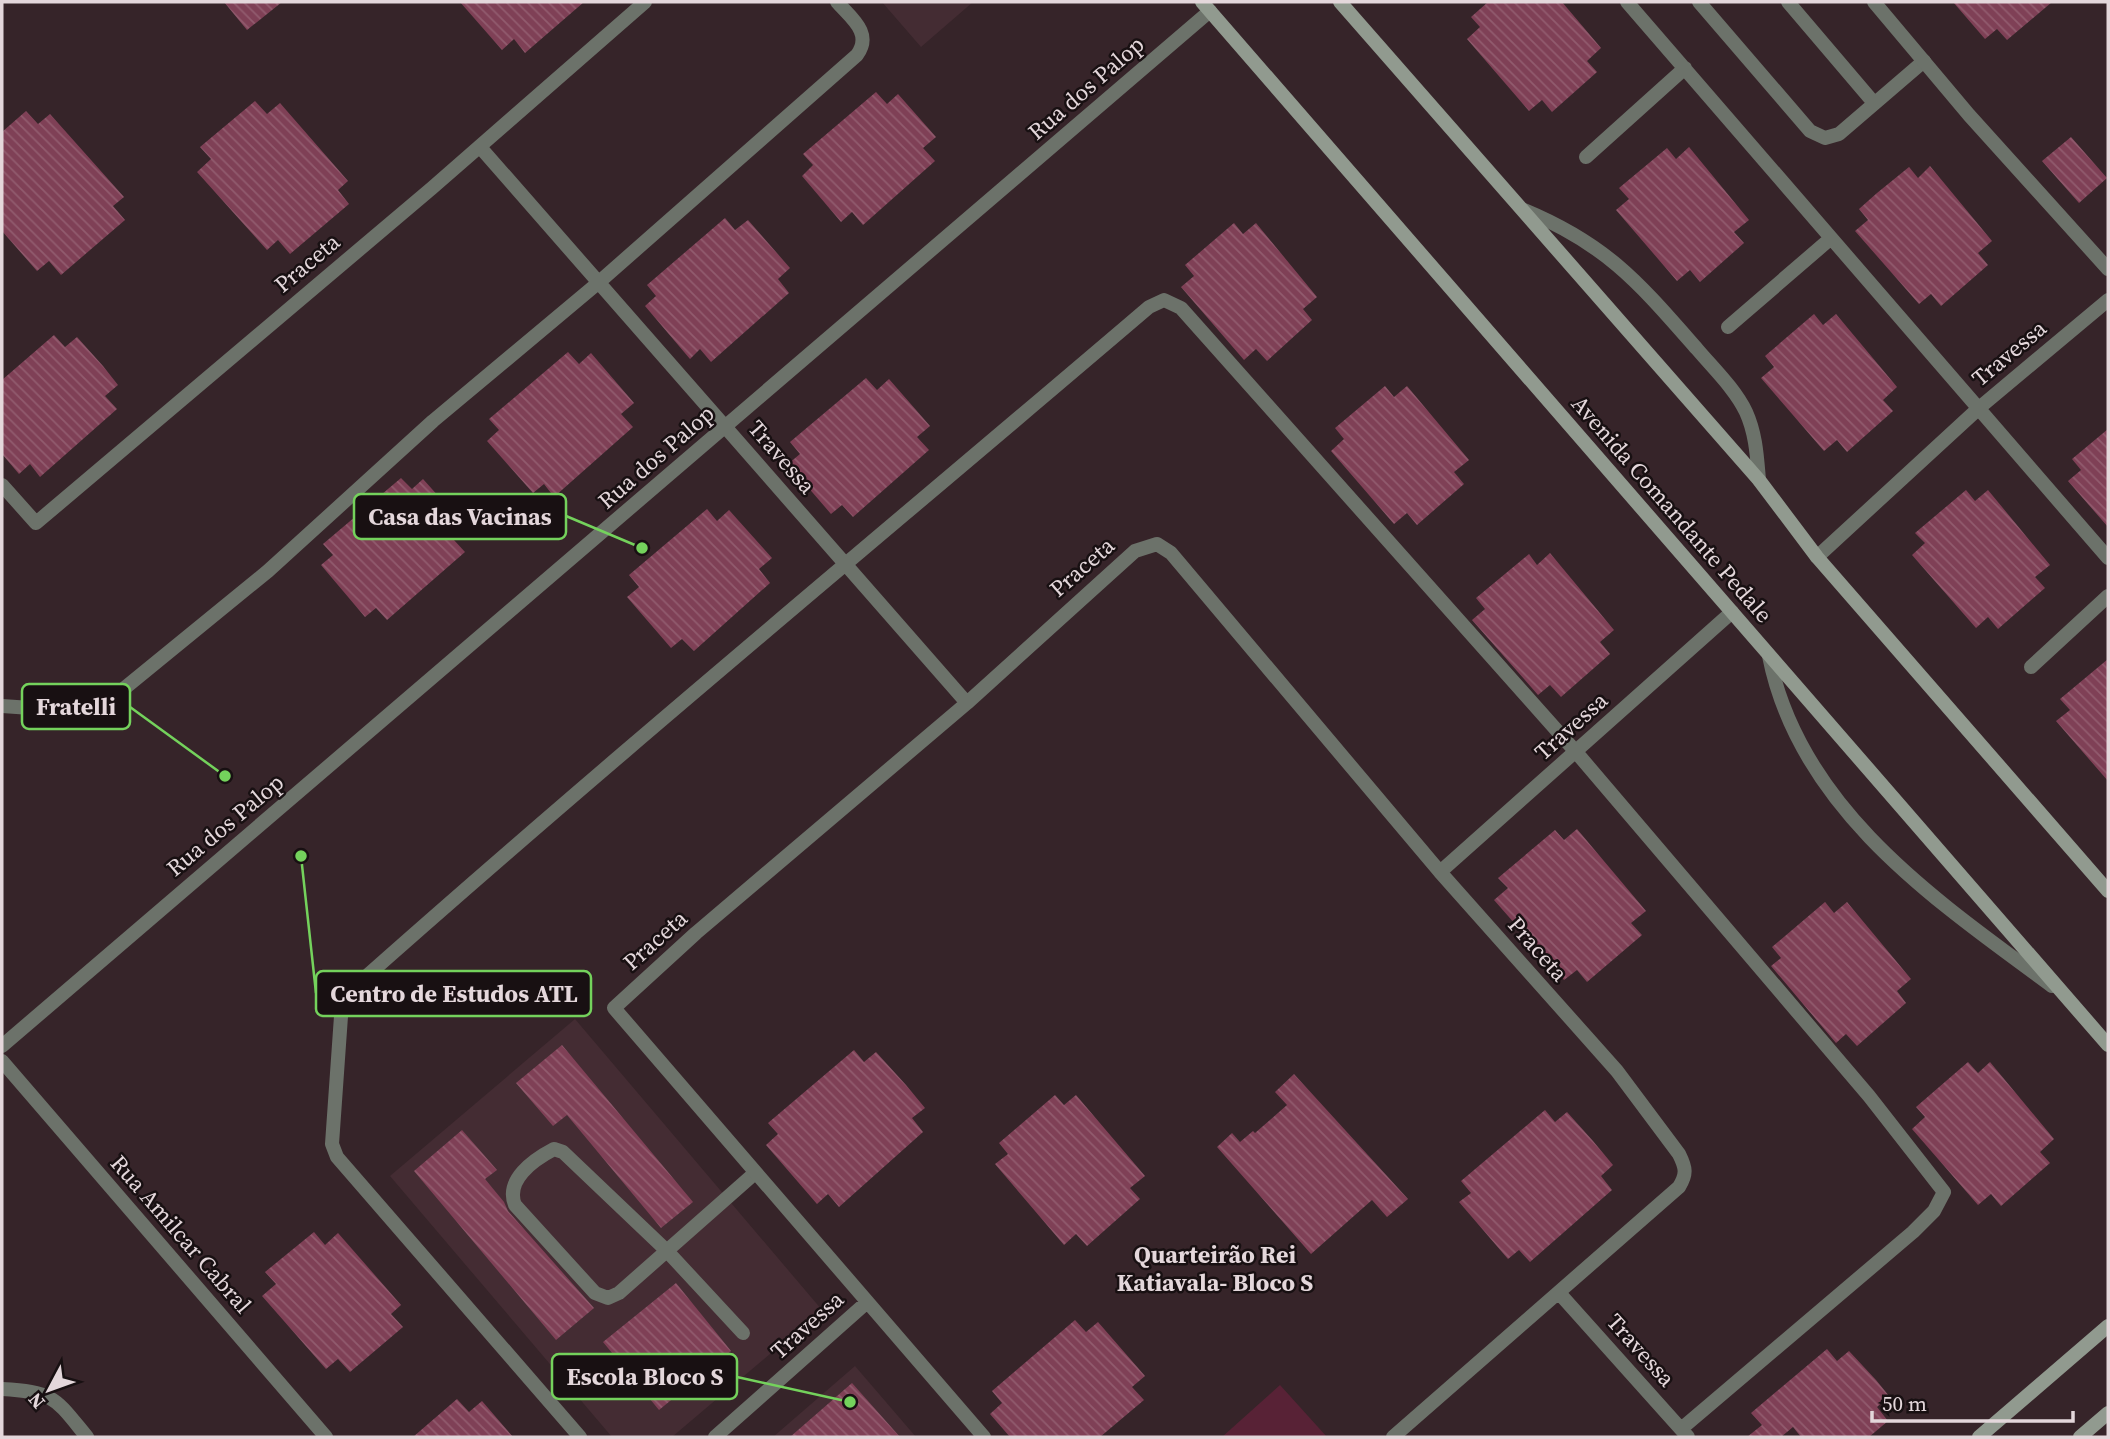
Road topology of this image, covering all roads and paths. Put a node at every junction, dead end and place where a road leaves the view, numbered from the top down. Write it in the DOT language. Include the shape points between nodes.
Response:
graph roads {
  1 [pos="645,2"];
  2 [pos="836,2"];
  3 [pos="1340,2"];
  4 [pos="1627,2"];
  5 [pos="1699,2"];
  6 [pos="1788,2"];
  7 [pos="1874,2"];
  8 [pos="1206,6"];
  9 [pos="1924,61"];
  10 [pos="1685,68"];
  11 [pos="1874,103"];
  12 [pos="480,146"];
  13 [pos="1586,157"];
  14 [pos="1524,210"];
  15 [pos="1830,239"];
  16 [pos="2108,270"];
  17 [pos="598,283"];
  18 [pos="2108,300"];
  19 [pos="1728,327"];
  20 [pos="1979,408"];
  21 [pos="726,427"];
  22 [pos="1759,481"];
  23 [pos="2,485"];
  24 [pos="1817,557"];
  25 [pos="2108,558"];
  26 [pos="843,563"];
  27 [pos="2108,596"];
  28 [pos="1732,612"];
  29 [pos="1769,656"];
  30 [pos="2031,667"];
  31 [pos="967,703"];
  32 [pos="2,706"];
  33 [pos="1576,752"];
  34 [pos="1440,872"];
  35 [pos="2108,891"];
  36 [pos="2060,991"];
  37 [pos="2108,1045"];
  38 [pos="2,1046"];
  39 [pos="2,1061"];
  40 [pos="755,1173"];
  41 [pos="667,1251"];
  42 [pos="1560,1294"];
  43 [pos="866,1303"];
  44 [pos="2108,1326"];
  45 [pos="743,1333"];
  46 [pos="2,1389"];
  47 [pos="2108,1413"];
  48 [pos="1685,1433"];
  49 [pos="88,1437"];
  50 [pos="326,1437"];
  51 [pos="580,1437"];
  52 [pos="715,1437"];
  53 [pos="985,1437"];
  54 [pos="1393,1437"];
  55 [pos="1979,1437"];
  56 [pos="2080,1437"];
  1 -- 12 [label="street, Praceta"];
  2 -- 17 [label="street" via="864,32 858,55"];
  3 -- 14 [label="street"];
  4 -- 10 [label="street"];
  5 -- 11 [label="street" via="1810,131 1825,138 1839,134"];
  6 -- 11 [label="street"];
  7 -- 9 [label="street"];
  8 -- 21 [label="street, Rua dos Palop"];
  8 -- 28 [label="street, Avenida Comandante Pedale"];
  9 -- 11 [label="street"];
  9 -- 16 [label="street"];
  10 -- 13 [label="street"];
  10 -- 15 [label="street"];
  12 -- 17 [label="street, Travessa"];
  12 -- 23 [label="street, Praceta" via="36,523"];
  14 -- 22 [label="street"];
  14 -- 22 [label="street" via="1567,228 1633,277 1725,381 1746,411 1755,435"];
  15 -- 19 [label="street"];
  15 -- 20 [label="street"];
  17 -- 21 [label="street, Travessa"];
  17 -- 32 [label="street" via="109,703 89,712"];
  18 -- 20 [label="street, Travessa"];
  20 -- 24 [label="street, Travessa"];
  20 -- 25 [label="street"];
  21 -- 26 [label="street, Travessa"];
  21 -- 38 [label="street, Rua dos Palop"];
  22 -- 24 [label="street"];
  24 -- 35 [label="street"];
  26 -- 31 [label="street, Travessa"];
  26 -- 33 [label="street" via="1149,307 1164,300 1173,303 1281,416"];
  26 -- 51 [label="street" via="510,849 342,1002 332,1144 337,1157"];
  27 -- 30 [label="street"];
  28 -- 29 [label="street, Avenida Comandante Pedale"];
  28 -- 33 [label="street, Travessa"];
  29 -- 36 [label="street, Avenida Comandante Pedale"];
  29 -- 36 [label="street" via="1776,693 1799,746 1852,819 1913,880"];
  31 -- 34 [label="street, Praceta" via="1135,551 1157,544 1171,553"];
  31 -- 40 [label="street, Praceta" via="614,1008"];
  33 -- 34 [label="street, Travessa"];
  33 -- 48 [label="street" via="1869,1096 1944,1192 1934,1211 1913,1232"];
  34 -- 42 [label="street, Praceta" via="1616,1071 1685,1167 1679,1187"];
  36 -- 37 [label="street, Avenida Comandante Pedale"];
  39 -- 50 [label="street, Rua Amilcar Cabral"];
  40 -- 41 [label="street"];
  40 -- 43 [label="street, Praceta"];
  41 -- 41 [label="street" via="619,1293 608,1298 595,1293 515,1205 513,1184 541,1156 554,1149 563,1152"];
  41 -- 45 [label="street"];
  42 -- 48 [label="street, Travessa"];
  42 -- 54 [label="street, Praceta"];
  43 -- 52 [label="street, Travessa"];
  43 -- 53 [label="street, Praceta"];
  44 -- 55 [label="street"];
  46 -- 49 [label="street" via="47,1394"];
  47 -- 56 [label="street"];
}
